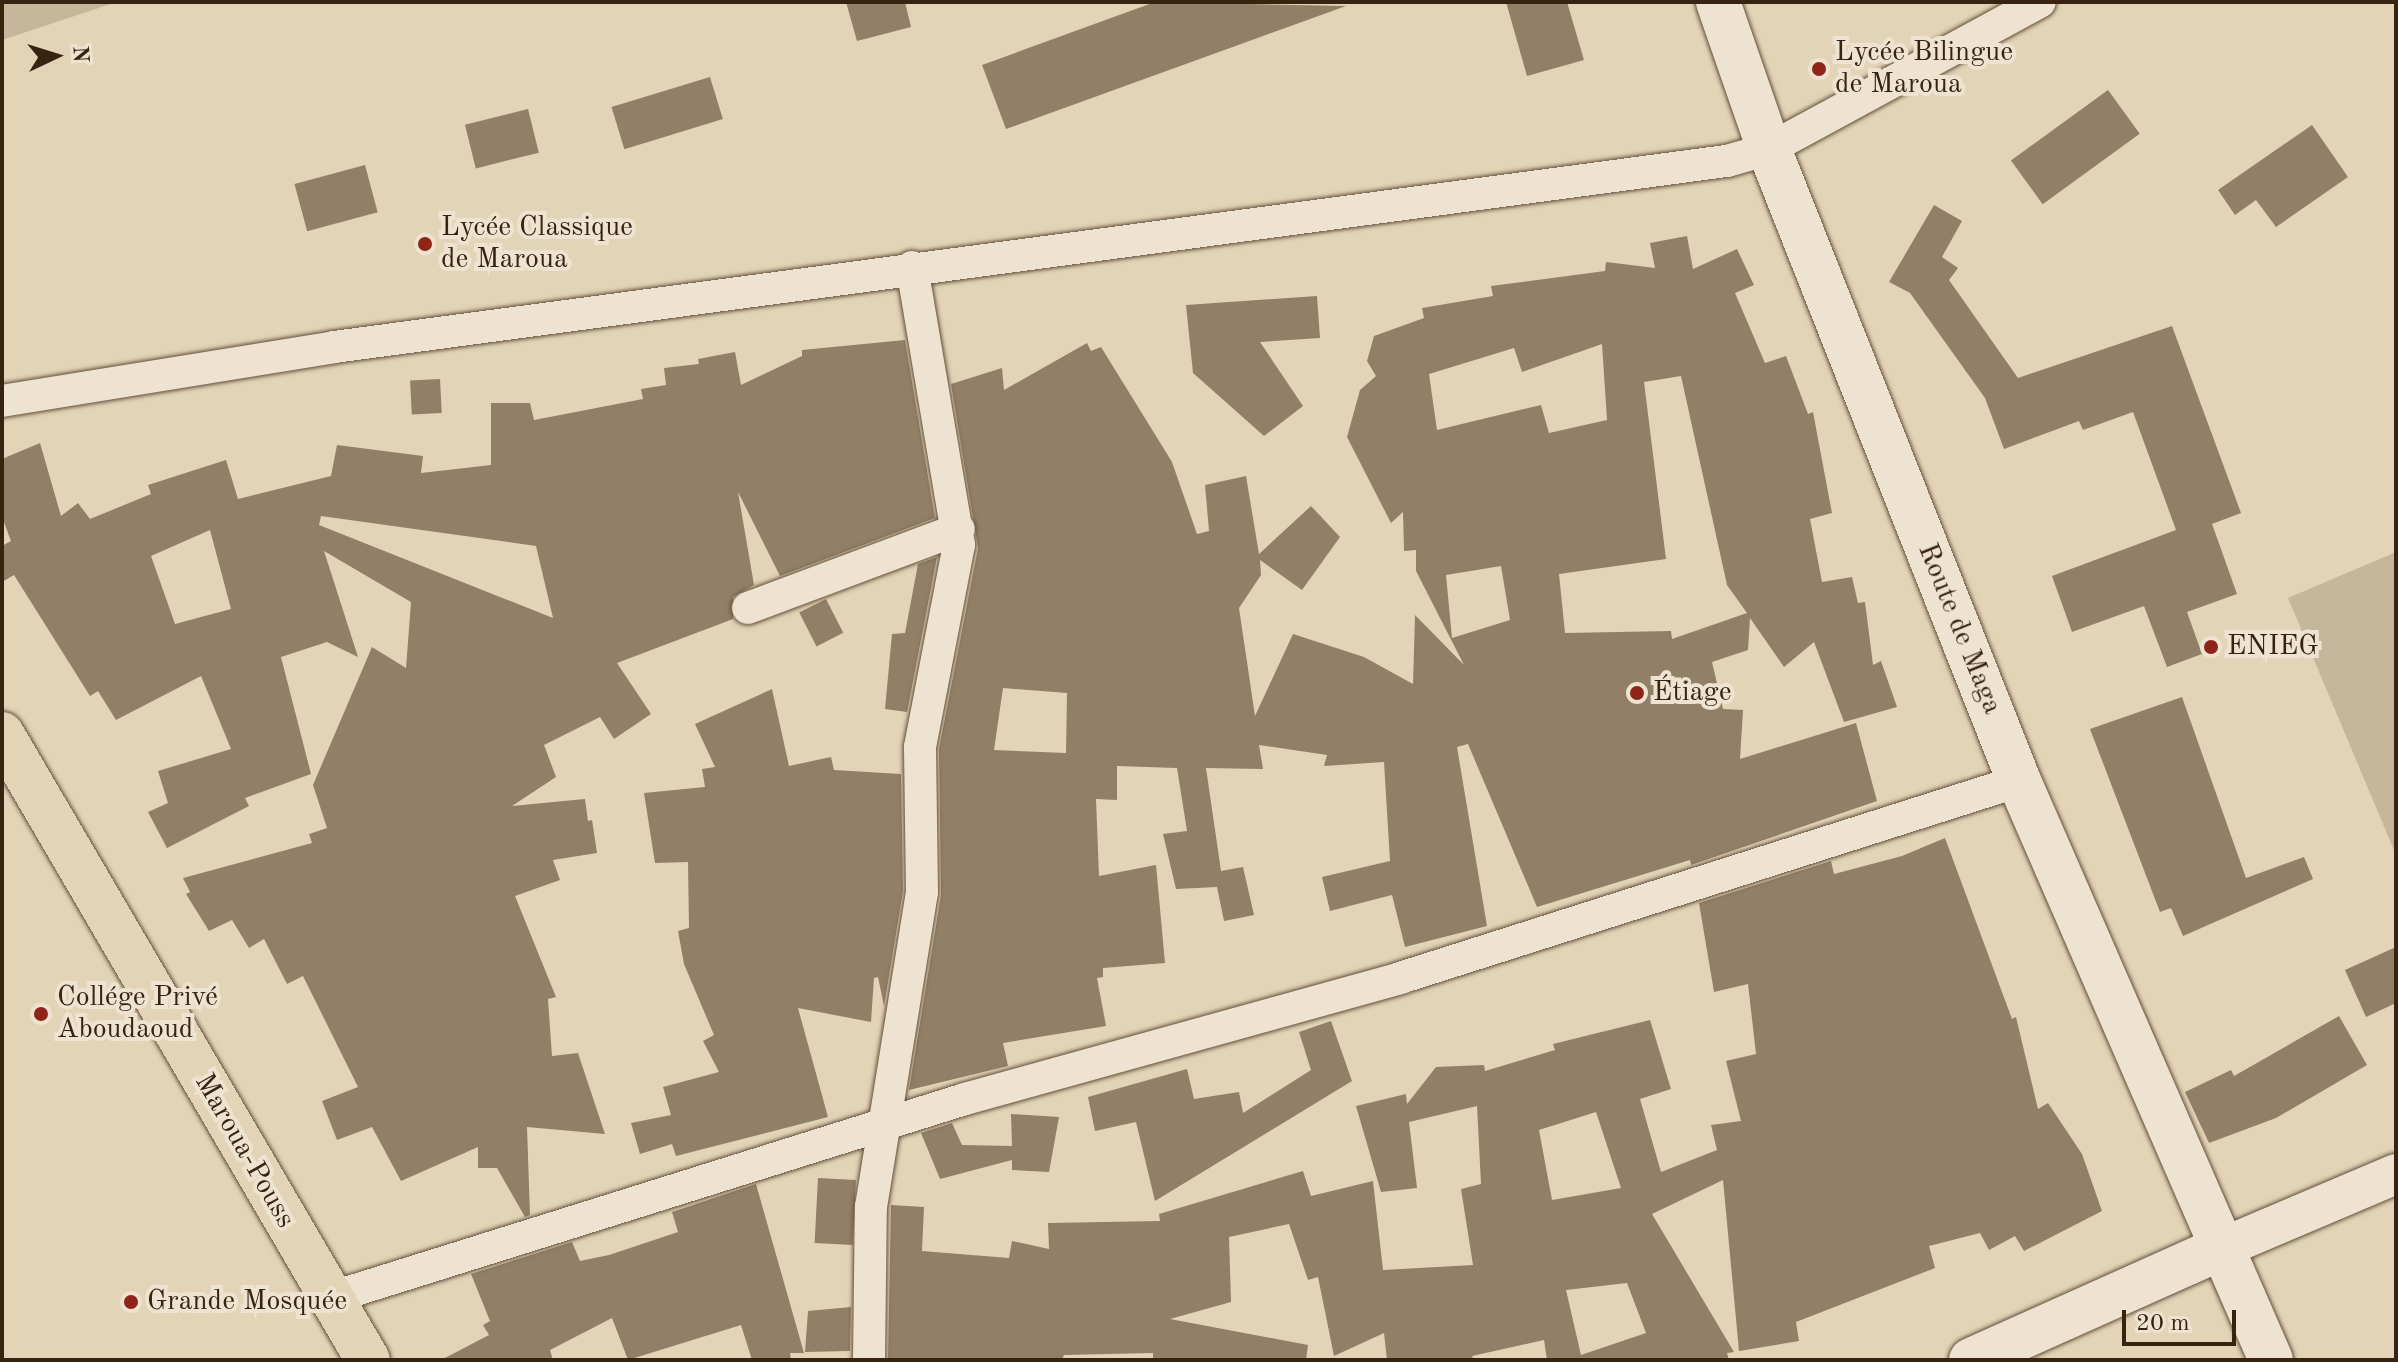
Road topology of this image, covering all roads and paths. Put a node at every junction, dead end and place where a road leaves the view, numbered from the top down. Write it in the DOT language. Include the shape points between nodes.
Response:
graph roads {
  1 [pos="1718,2"];
  2 [pos="2040,2"];
  3 [pos="1769,149"];
  4 [pos="912,267"];
  5 [pos="2,401"];
  6 [pos="959,529"];
  7 [pos="748,608"];
  8 [pos="2,734"];
  9 [pos="2019,781"];
  10 [pos="883,1124"];
  11 [pos="2396,1174"];
  12 [pos="2224,1247"];
  13 [pos="330,1298"];
  14 [pos="368,1360"];
  15 [pos="869,1360"];
  16 [pos="1971,1360"];
  17 [pos="2271,1360"];
  1 -- 3 [label="main road, Route de Maga"];
  2 -- 3 [label="street"];
  3 -- 4 [label="street" via="1727,161"];
  3 -- 9 [label="main road, Route de Maga"];
  4 -- 5 [label="street" via="334,347"];
  4 -- 6 [label="street" via="930,391"];
  6 -- 7 [label="street"];
  6 -- 10 [label="street" via="920,747 921,910"];
  8 -- 13 [label="main road, Maroua-Pouss"];
  9 -- 10 [label="street" via="1400,978"];
  9 -- 12 [label="main road, Route de Maga"];
  10 -- 13 [label="street"];
  10 -- 15 [label="street" via="868,1243"];
  11 -- 12 [label="street"];
  12 -- 16 [label="main road"];
  12 -- 17 [label="main road, Route de Maga"];
  13 -- 14 [label="main road, Maroua-Pouss"];
}
